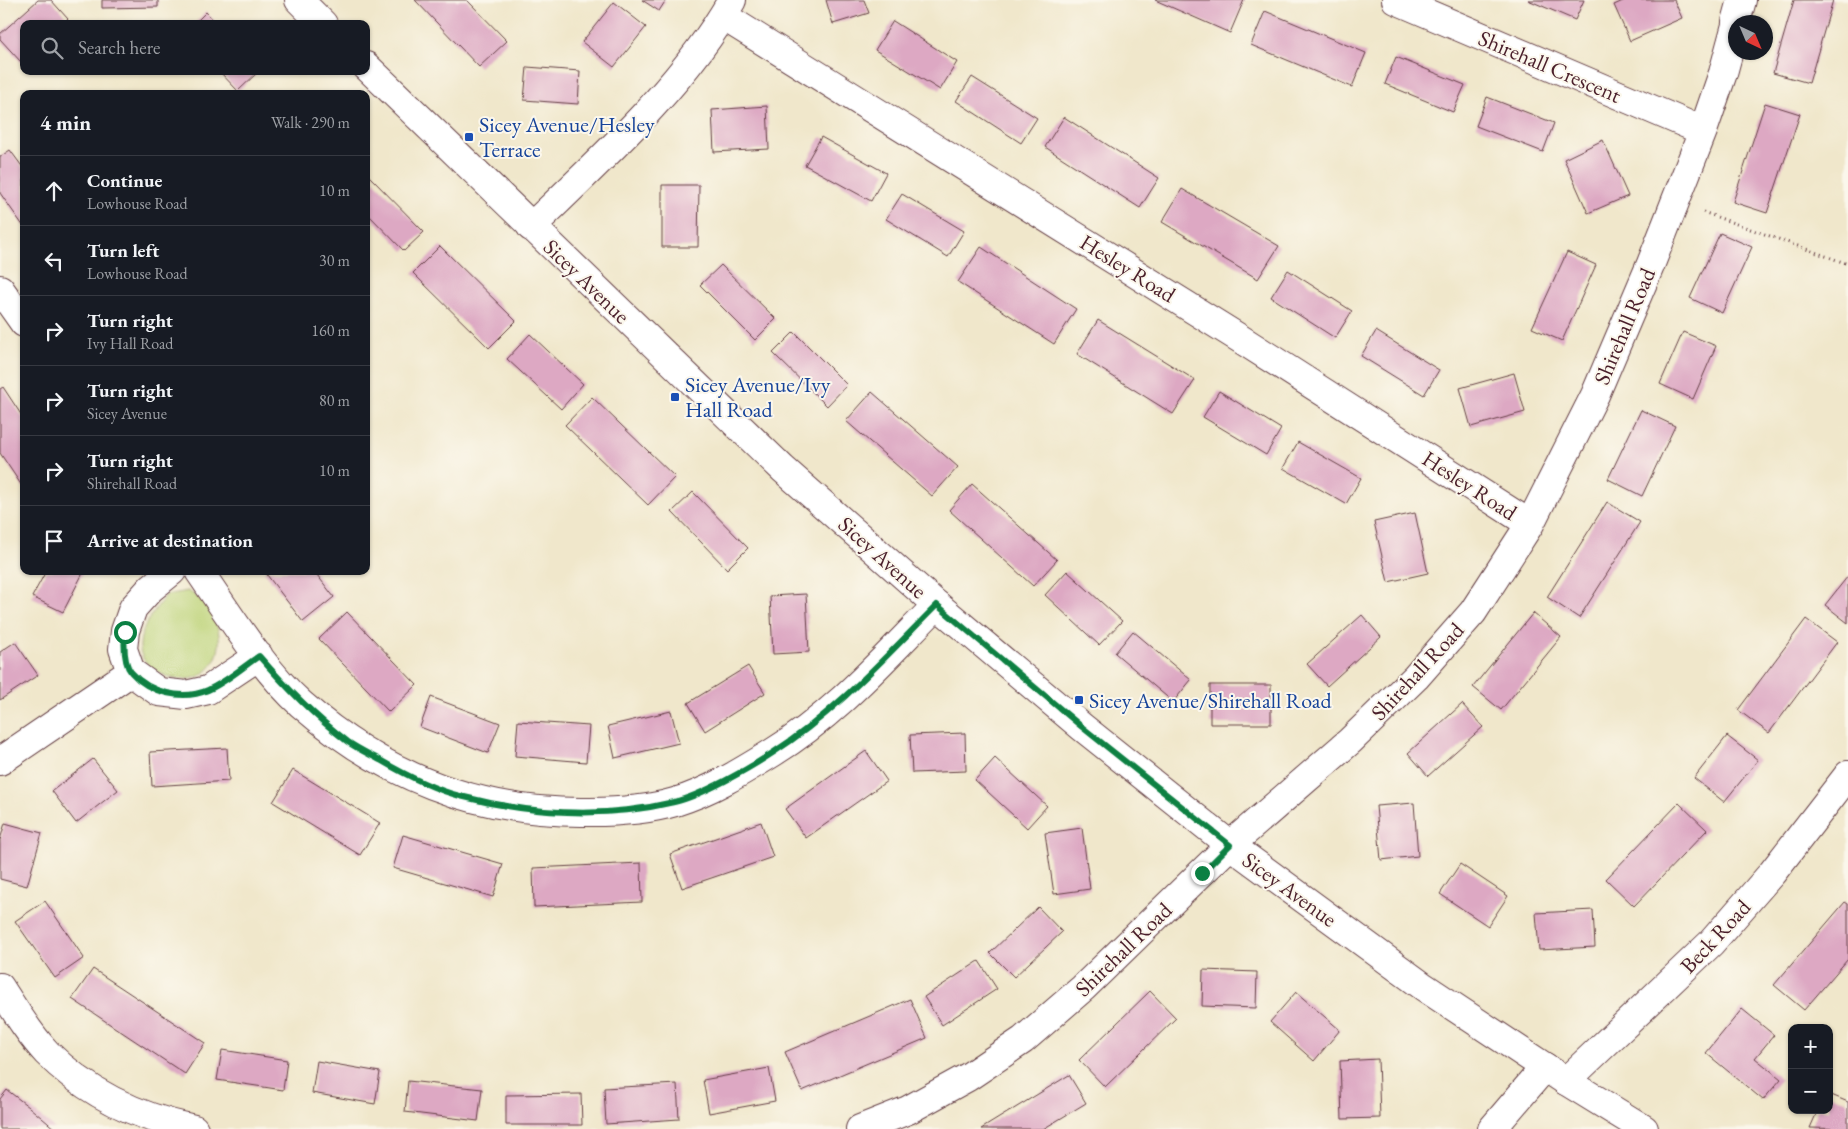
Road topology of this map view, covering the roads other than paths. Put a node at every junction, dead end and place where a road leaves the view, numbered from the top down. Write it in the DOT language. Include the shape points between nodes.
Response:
graph roads {
  1 [pos="299,0"];
  2 [pos="1396,0"];
  3 [pos="1742,0"];
  4 [pos="727,8"];
  5 [pos="1738,15"];
  6 [pos="319,20"];
  7 [pos="1728,57"];
  8 [pos="370,70"];
  9 [pos="1703,132"];
  10 [pos="531,227"];
  11 [pos="0,289"];
  12 [pos="20,317"];
  13 [pos="1530,524"];
  14 [pos="167,575"];
  15 [pos="202,575"];
  16 [pos="937,605"];
  17 [pos="259,656"];
  18 [pos="131,672"];
  19 [pos="0,761"];
  20 [pos="1848,775"];
  21 [pos="1230,845"];
  22 [pos="0,987"];
  23 [pos="1555,1074"];
  24 [pos="194,1129"];
  25 [pos="860,1129"];
  26 [pos="1492,1129"];
  27 [pos="1644,1129"];
  1 -- 6 [label="street"];
  2 -- 9 [label="street, Shirehall Crescent"];
  3 -- 5 [label="street, Shirehall Road"];
  4 -- 10 [label="street" via="675,80 616,146"];
  4 -- 13 [label="street, Hesley Road"];
  7 -- 9 [label="street, Shirehall Road"];
  8 -- 10 [label="street, Sicey Avenue"];
  9 -- 13 [label="street, Shirehall Road" via="1595,395"];
  10 -- 16 [label="street, Sicey Avenue" via="783,468"];
  11 -- 12 [label="street"];
  13 -- 21 [label="street, Shirehall Road" via="1473,612 1416,677 1350,742"];
  14 -- 18 [label="street" via="133,608 123,649"];
  15 -- 17 [label="street"];
  16 -- 17 [label="street" via="865,680 774,752 676,802 622,812 564,813 512,807 458,796 402,772 350,743 306,708"];
  16 -- 21 [label="street, Sicey Avenue"];
  17 -- 18 [label="street" via="208,690 186,695 159,692"];
  18 -- 19 [label="street"];
  20 -- 23 [label="street, Beck Road" via="1772,874 1711,943 1670,984"];
  21 -- 23 [label="street, Sicey Avenue" via="1424,987"];
  21 -- 25 [label="street, Shirehall Road" via="1083,988 1023,1040 968,1077 908,1110"];
  22 -- 24 [label="street" via="46,1052 82,1081 119,1106 162,1122"];
  23 -- 26 [label="street, Beck Road"];
  23 -- 27 [label="street, Sicey Avenue"];
}
